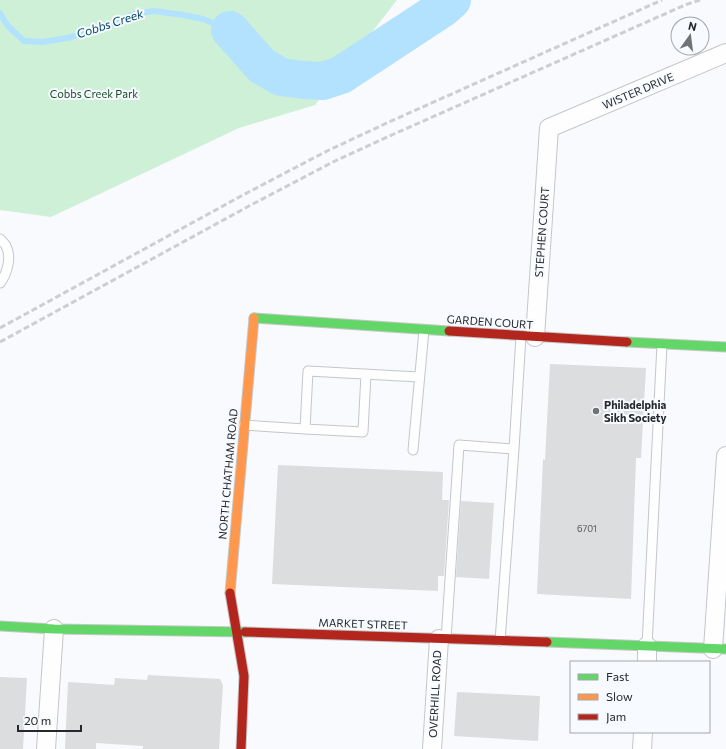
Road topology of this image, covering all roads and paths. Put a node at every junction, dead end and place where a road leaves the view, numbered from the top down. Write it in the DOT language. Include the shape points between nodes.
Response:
graph roads {
  1 [pos="726,54"];
  2 [pos="549,128"];
  3 [pos="0,239"];
  4 [pos="0,283"];
  5 [pos="253,318"];
  6 [pos="424,330"];
  7 [pos="528,337"];
  8 [pos="662,344"];
  9 [pos="726,347"];
  10 [pos="366,374"];
  11 [pos="419,377"];
  12 [pos="244,425"];
  13 [pos="305,429"];
  14 [pos="514,449"];
  15 [pos="413,450"];
  16 [pos="726,456"];
  17 [pos="0,626"];
  18 [pos="54,629"];
  19 [pos="236,632"];
  20 [pos="442,639"];
  21 [pos="500,641"];
  22 [pos="719,649"];
  23 [pos="647,654"];
  24 [pos="643,733"];
  25 [pos="46,749"];
  26 [pos="241,749"];
  27 [pos="432,749"];
  28 [pos="642,749"];
  1 -- 2 [label="street, WISTER DRIVE"];
  2 -- 7 [label="street, STEPHEN COURT"];
  3 -- 4 [label="lane" via="6,247 8,256 7,268"];
  5 -- 6 [label="street, GARDEN COURT"];
  5 -- 12 [label="street, NORTH CHATHAM ROAD"];
  6 -- 7 [label="street, GARDEN COURT"];
  6 -- 11 [label="lane"];
  7 -- 8 [label="street, GARDEN COURT"];
  7 -- 14 [label="lane"];
  8 -- 9 [label="street, GARDEN COURT"];
  8 -- 23 [label="lane"];
  10 -- 11 [label="lane"];
  10 -- 13 [label="lane" via="363,432"];
  10 -- 13 [label="lane" via="308,371"];
  11 -- 15 [label="lane"];
  12 -- 13 [label="lane"];
  12 -- 19 [label="street, NORTH CHATHAM ROAD" via="230,594"];
  14 -- 20 [label="lane" via="459,445"];
  14 -- 21 [label="lane"];
  16 -- 22 [label="street"];
  17 -- 18 [label="street, MARKET STREET"];
  18 -- 19 [label="street, MARKET STREET"];
  18 -- 25 [label="street"];
  19 -- 20 [label="street, MARKET STREET"];
  19 -- 26 [label="street, NORTH CHATHAM ROAD" via="244,676"];
  20 -- 21 [label="street, MARKET STREET"];
  20 -- 27 [label="street, OVERHILL ROAD"];
  21 -- 23 [label="street, MARKET STREET"];
  22 -- 23 [label="street, MARKET STREET"];
  24 -- 28 [label="street"];
}
